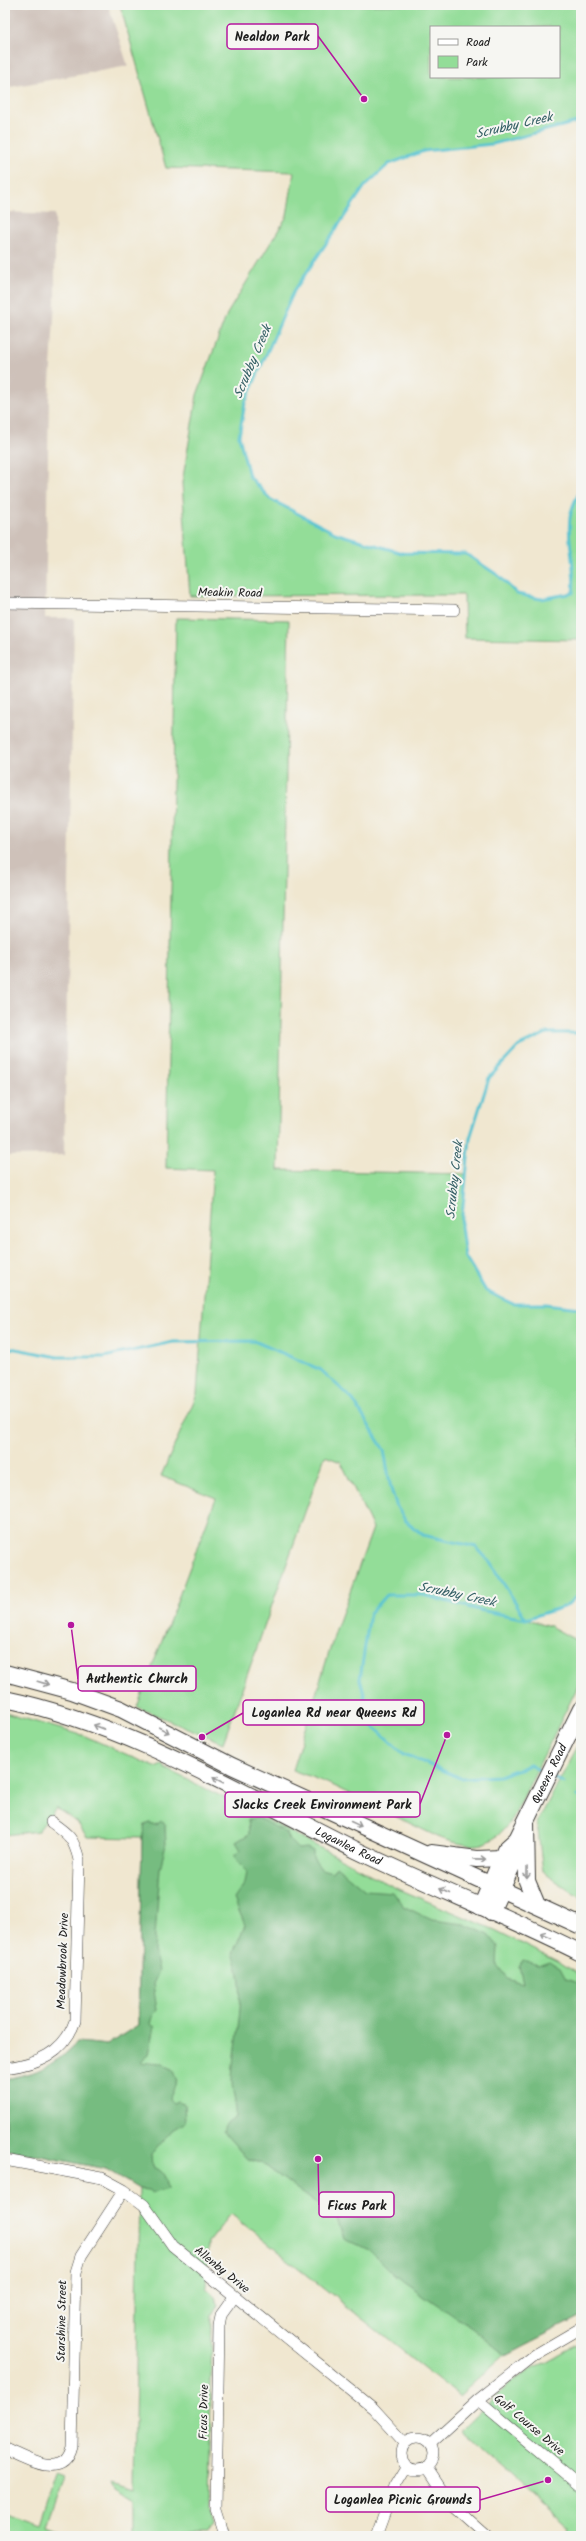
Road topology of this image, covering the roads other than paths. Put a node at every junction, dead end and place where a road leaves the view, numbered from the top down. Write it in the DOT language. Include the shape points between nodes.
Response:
graph roads {
  1 [pos="5,603"];
  2 [pos="454,610"];
  3 [pos="5,1673"];
  4 [pos="5,1698"];
  5 [pos="581,1709"];
  6 [pos="526,1820"];
  7 [pos="51,1822"];
  8 [pos="517,1839"];
  9 [pos="414,1850"];
  10 [pos="502,1858"];
  11 [pos="496,1888"];
  12 [pos="537,1905"];
  13 [pos="486,1909"];
  14 [pos="581,1926"];
  15 [pos="581,1953"];
  16 [pos="5,2068"];
  17 [pos="5,2160"];
  18 [pos="124,2190"];
  19 [pos="234,2297"];
  20 [pos="581,2328"];
  21 [pos="478,2400"];
  22 [pos="405,2443"];
  23 [pos="430,2444"];
  24 [pos="5,2449"];
  25 [pos="406,2467"];
  26 [pos="426,2468"];
  27 [pos="581,2486"];
  28 [pos="223,2534"];
  29 [pos="376,2536"];
  30 [pos="486,2536"];
  1 -- 2 [label="street, Meakin Road"];
  3 -- 9 [label="main road, Loganlea Road, one-way" via="72,1691 121,1709 232,1766"];
  13 -- 4 [label="main road, Loganlea Road, one-way" via="359,1851 160,1752 56,1711"];
  5 -- 6 [label="main road, Queens Road"];
  6 -- 8 [label="main road, Queens Road"];
  6 -- 12 [label="main road, one-way" via="527,1881 531,1896"];
  7 -- 16 [label="street, Meadowbrook Drive" via="68,1834 76,1844 79,1860 74,2021 70,2034 58,2048 44,2058 28,2065"];
  8 -- 10 [label="main road, Queens Road" via="505,1850"];
  8 -- 11 [label="main road, Queens Road" via="517,1855"];
  9 -- 10 [label="main road, one-way" via="477,1859"];
  9 -- 11 [label="main road, Loganlea Road"];
  10 -- 11 [label="main road, Queens Road"];
  11 -- 12 [label="main road, Loganlea Road"];
  11 -- 13 [label="main road, Queens Road"];
  12 -- 14 [label="main road, Loganlea Road"];
  15 -- 13 [label="main road, Loganlea Road, one-way"];
  17 -- 18 [label="street, Allenby Drive" via="102,2178"];
  18 -- 19 [label="street, Allenby Drive" via="144,2205 173,2246"];
  18 -- 24 [label="street, Starshine Street" via="81,2256 76,2272 70,2457 64,2463 49,2466"];
  19 -- 22 [label="street, Allenby Drive" via="373,2408"];
  19 -- 28 [label="street, Ficus Drive" via="221,2315 219,2326 216,2509"];
  20 -- 21 [label="street, Golf Course Drive" via="535,2354"];
  21 -- 23 [label="street, Golf Course Drive"];
  21 -- 27 [label="street, Golf Course Drive"];
  22 -- 23 [label="street" via="418,2438"];
  22 -- 25 [label="street" via="401,2458"];
  23 -- 26 [label="street" via="433,2460"];
  25 -- 26 [label="street" via="416,2471"];
  25 -- 29 [label="street" via="394,2487"];
  26 -- 30 [label="street" via="452,2506"];
}
